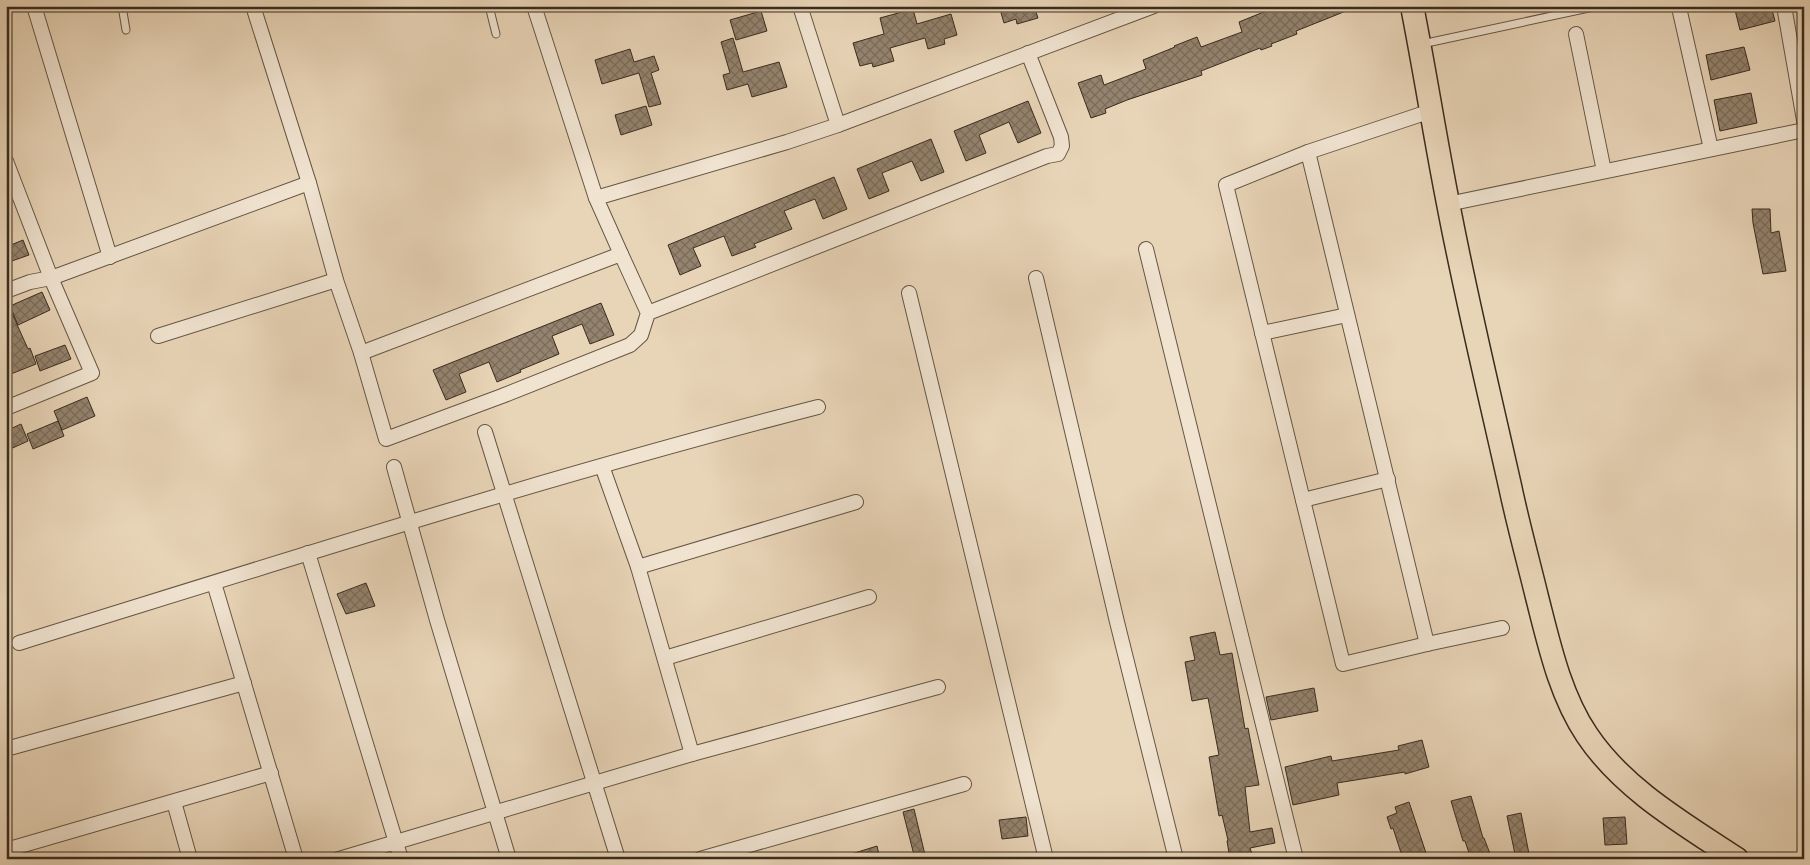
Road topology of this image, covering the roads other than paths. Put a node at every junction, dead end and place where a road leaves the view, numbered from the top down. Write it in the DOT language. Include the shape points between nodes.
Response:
graph roads {
  1 [pos="34,6"];
  2 [pos="122,6"];
  3 [pos="253,6"];
  4 [pos="489,6"];
  5 [pos="534,6"];
  6 [pos="800,6"];
  7 [pos="1154,6"];
  8 [pos="1412,6"];
  9 [pos="1598,6"];
  10 [pos="1784,6"];
  11 [pos="1680,12"];
  12 [pos="126,30"];
  13 [pos="496,34"];
  14 [pos="1576,34"];
  15 [pos="1420,45"];
  16 [pos="1028,53"];
  17 [pos="1431,111"];
  18 [pos="1804,120"];
  19 [pos="838,125"];
  20 [pos="1804,130"];
  21 [pos="1711,149"];
  22 [pos="1308,152"];
  23 [pos="6,161"];
  24 [pos="1604,171"];
  25 [pos="310,183"];
  26 [pos="596,198"];
  27 [pos="1448,204"];
  28 [pos="1146,249"];
  29 [pos="621,254"];
  30 [pos="110,257"];
  31 [pos="51,278"];
  32 [pos="1036,278"];
  33 [pos="336,280"];
  34 [pos="6,291"];
  35 [pos="909,293"];
  36 [pos="648,313"];
  37 [pos="1347,315"];
  38 [pos="1262,333"];
  39 [pos="158,336"];
  40 [pos="361,353"];
  41 [pos="818,407"];
  42 [pos="6,408"];
  43 [pos="485,432"];
  44 [pos="602,466"];
  45 [pos="394,467"];
  46 [pos="1388,479"];
  47 [pos="504,493"];
  48 [pos="1303,500"];
  49 [pos="856,502"];
  50 [pos="410,522"];
  51 [pos="308,553"];
  52 [pos="638,567"];
  53 [pos="214,583"];
  54 [pos="869,596"];
  55 [pos="1502,628"];
  56 [pos="19,644"];
  57 [pos="1427,644"];
  58 [pos="665,658"];
  59 [pos="244,683"];
  60 [pos="938,687"];
  61 [pos="6,749"];
  62 [pos="692,754"];
  63 [pos="271,773"];
  64 [pos="595,784"];
  65 [pos="964,784"];
  66 [pos="174,802"];
  67 [pos="495,812"];
  68 [pos="396,842"];
  69 [pos="6,850"];
  70 [pos="190,859"];
  71 [pos="296,859"];
  72 [pos="339,859"];
  73 [pos="401,859"];
  74 [pos="509,859"];
  75 [pos="618,859"];
  76 [pos="700,859"];
  77 [pos="1046,859"];
  78 [pos="1176,859"];
  79 [pos="1296,859"];
  80 [pos="1737,859"];
  1 -- 30 [label="street"];
  2 -- 12 [label="lane"];
  3 -- 25 [label="street"];
  4 -- 13 [label="lane"];
  5 -- 26 [label="street"];
  6 -- 19 [label="street"];
  7 -- 16 [label="street"];
  8 -- 15 [label="main road"];
  9 -- 15 [label="lane"];
  10 -- 18 [label="street"];
  11 -- 21 [label="street"];
  14 -- 24 [label="street"];
  15 -- 17 [label="main road"];
  16 -- 19 [label="street"];
  16 -- 36 [label="street" via="1061,137 1062,146 1058,154"];
  17 -- 22 [label="street"];
  17 -- 27 [label="main road"];
  19 -- 26 [label="street"];
  20 -- 21 [label="street"];
  21 -- 24 [label="street"];
  22 -- 37 [label="street"];
  22 -- 38 [label="street" via="1226,185"];
  23 -- 31 [label="street"];
  24 -- 27 [label="street"];
  25 -- 30 [label="street"];
  25 -- 33 [label="street"];
  26 -- 29 [label="street"];
  27 -- 80 [label="main road" via="1516,515 1562,685 1578,721 1602,754 1631,783 1683,824"];
  28 -- 79 [label="street"];
  29 -- 36 [label="street"];
  29 -- 40 [label="street"];
  30 -- 31 [label="street"];
  31 -- 34 [label="street"];
  31 -- 42 [label="street" via="92,373"];
  32 -- 78 [label="street"];
  33 -- 39 [label="street"];
  33 -- 40 [label="street"];
  35 -- 77 [label="street"];
  36 -- 40 [label="street" via="642,335 630,345 386,439"];
  37 -- 38 [label="street"];
  37 -- 46 [label="street"];
  38 -- 48 [label="street"];
  41 -- 44 [label="street"];
  43 -- 47 [label="street"];
  44 -- 47 [label="street"];
  44 -- 52 [label="street"];
  45 -- 50 [label="street"];
  46 -- 48 [label="street"];
  46 -- 57 [label="street"];
  47 -- 50 [label="street"];
  47 -- 64 [label="street"];
  48 -- 57 [label="street" via="1343,664"];
  49 -- 52 [label="street"];
  50 -- 51 [label="street"];
  50 -- 67 [label="street"];
  51 -- 53 [label="street"];
  51 -- 68 [label="street"];
  52 -- 58 [label="street"];
  53 -- 56 [label="street"];
  53 -- 59 [label="street"];
  54 -- 58 [label="street"];
  55 -- 57 [label="street"];
  58 -- 62 [label="street"];
  59 -- 61 [label="street"];
  59 -- 63 [label="street"];
  60 -- 62 [label="street"];
  62 -- 64 [label="street"];
  63 -- 66 [label="street"];
  63 -- 71 [label="street"];
  64 -- 67 [label="street"];
  64 -- 75 [label="street"];
  65 -- 76 [label="street"];
  66 -- 69 [label="street"];
  66 -- 70 [label="street"];
  67 -- 68 [label="street"];
  67 -- 74 [label="street"];
  68 -- 72 [label="street"];
  68 -- 73 [label="street"];
}
